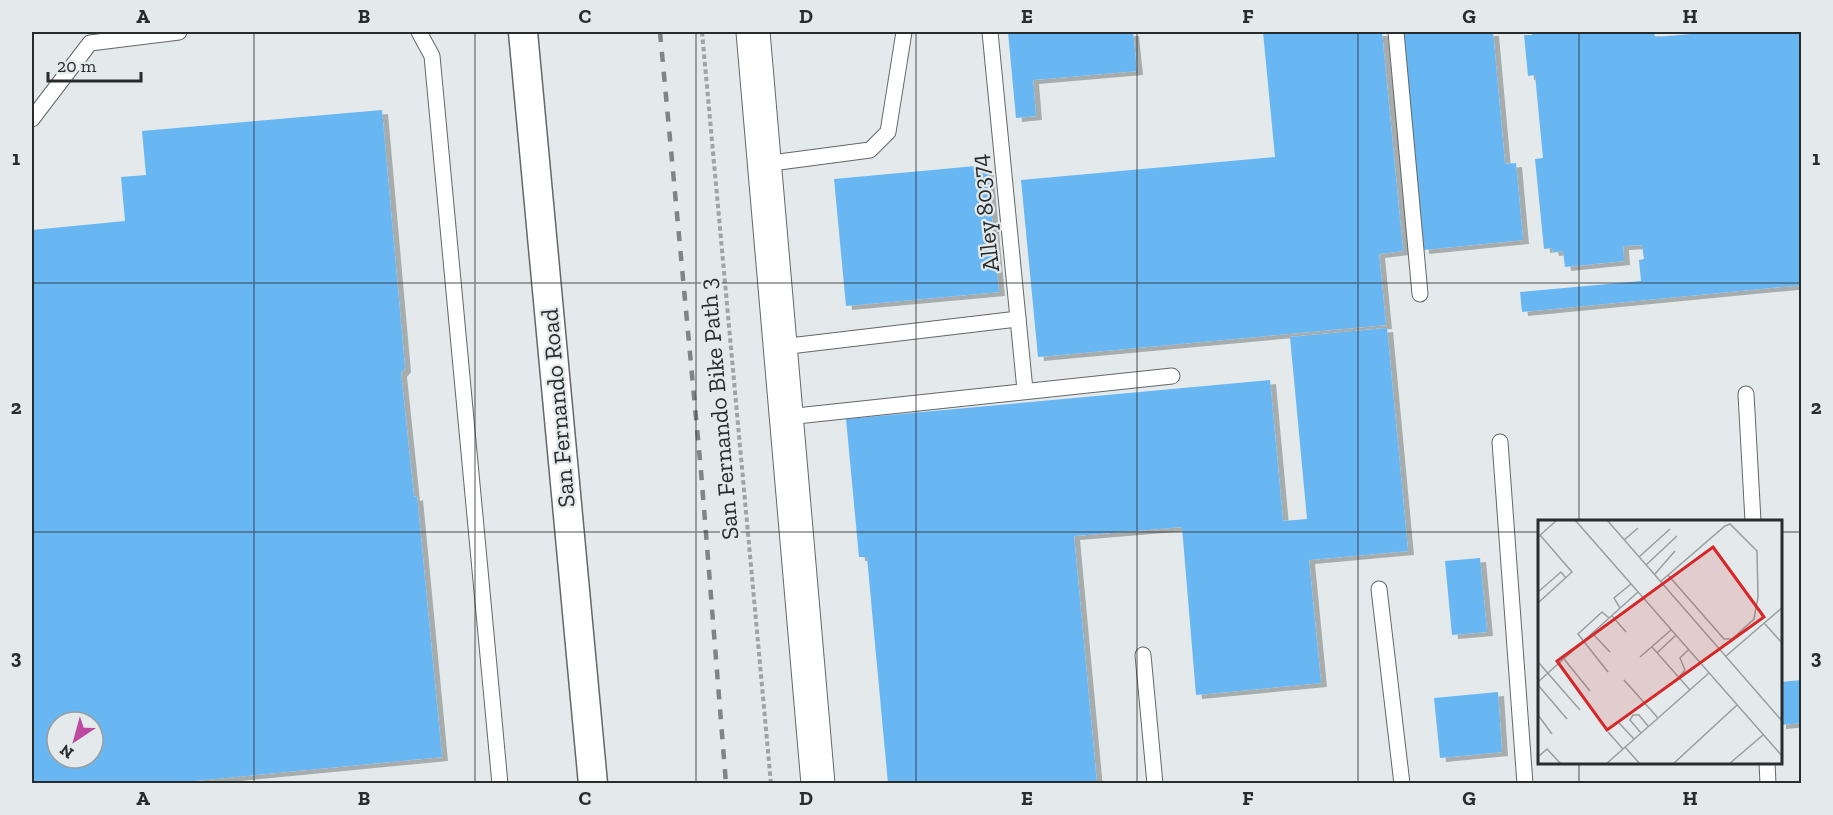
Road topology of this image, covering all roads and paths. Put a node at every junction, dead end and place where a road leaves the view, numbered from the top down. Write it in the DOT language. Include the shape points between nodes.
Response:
graph roads {
  1 [pos="179,32"];
  2 [pos="419,32"];
  3 [pos="522,32"];
  4 [pos="702,32"];
  5 [pos="753,32"];
  6 [pos="904,32"];
  7 [pos="990,32"];
  8 [pos="1396,32"];
  9 [pos="90,37"];
  10 [pos="32,119"];
  11 [pos="764,164"];
  12 [pos="1420,294"];
  13 [pos="1018,319"];
  14 [pos="780,347"];
  15 [pos="1172,375"];
  16 [pos="1025,390"];
  17 [pos="1746,394"];
  18 [pos="787,417"];
  19 [pos="1500,442"];
  20 [pos="1753,520"];
  21 [pos="1379,589"];
  22 [pos="1143,655"];
  23 [pos="1767,764"];
  24 [pos="500,783"];
  25 [pos="593,783"];
  26 [pos="771,783"];
  27 [pos="818,783"];
  28 [pos="1155,783"];
  29 [pos="1402,783"];
  30 [pos="1525,783"];
  31 [pos="1768,783"];
  1 -- 9 [label="lane"];
  2 -- 24 [label="lane" via="432,56"];
  3 -- 25 [label="street, San Fernando Road"];
  4 -- 26 [label="path, San Fernando Bike Path 3"];
  5 -- 11 [label="main road"];
  6 -- 11 [label="lane" via="888,132 870,150"];
  7 -- 13 [label="lane, Alley 80374"];
  8 -- 12 [label="lane"];
  9 -- 10 [label="lane"];
  11 -- 14 [label="main road"];
  13 -- 14 [label="lane"];
  13 -- 16 [label="lane, Alley 80374"];
  14 -- 18 [label="main road"];
  15 -- 16 [label="lane"];
  16 -- 18 [label="lane"];
  17 -- 20 [label="lane"];
  18 -- 27 [label="main road"];
  19 -- 30 [label="lane"];
  21 -- 29 [label="lane"];
  22 -- 28 [label="lane"];
  23 -- 31 [label="lane"];
}
